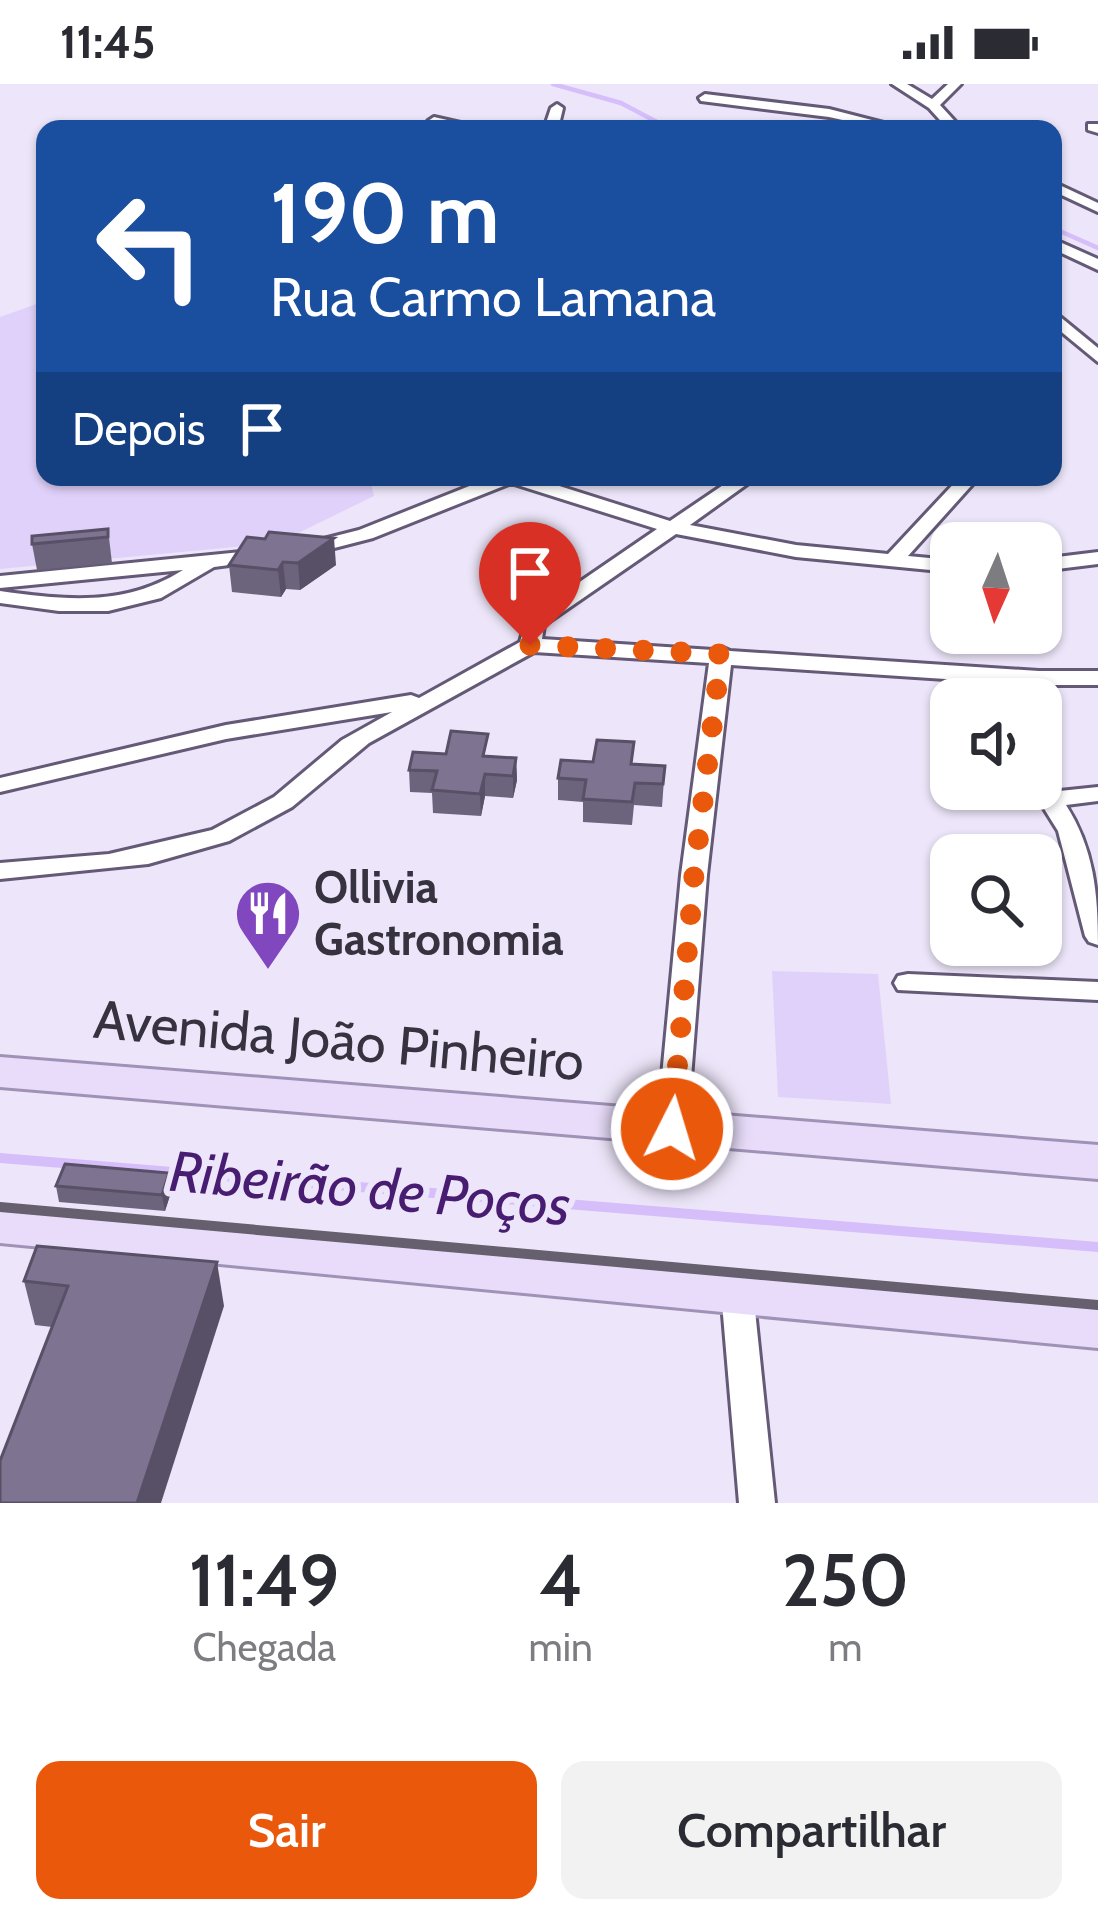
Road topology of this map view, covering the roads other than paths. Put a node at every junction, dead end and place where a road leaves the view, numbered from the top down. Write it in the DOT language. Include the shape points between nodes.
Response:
graph roads {
  1 [pos="898,84"];
  2 [pos="956,84"];
  3 [pos="705,98"];
  4 [pos="933,105"];
  5 [pos="557,107"];
  6 [pos="553,120"];
  7 [pos="860,120"];
  8 [pos="947,120"];
  9 [pos="1062,190"];
  10 [pos="1098,208"];
  11 [pos="1062,247"];
  12 [pos="1098,265"];
  13 [pos="1062,324"];
  14 [pos="1098,357"];
  15 [pos="476,486"];
  16 [pos="540,486"];
  17 [pos="735,486"];
  18 [pos="962,486"];
  19 [pos="673,528"];
  20 [pos="1098,558"];
  21 [pos="892,561"];
  22 [pos="1062,562"];
  23 [pos="208,563"];
  24 [pos="930,564"];
  25 [pos="0,582"];
  26 [pos="0,596"];
  27 [pos="530,645"];
  28 [pos="721,654"];
  29 [pos="1098,678"];
  30 [pos="425,700"];
  31 [pos="0,785"];
  32 [pos="1098,794"];
  33 [pos="0,871"];
  34 [pos="1098,936"];
  35 [pos="908,982"];
  36 [pos="1098,992"];
  37 [pos="0,1072"];
  38 [pos="672,1129"];
  39 [pos="1098,1162"];
  40 [pos="0,1225"];
  41 [pos="737,1292"];
  42 [pos="1098,1328"];
  43 [pos="757,1503"];
  1 -- 4 [label="street"];
  2 -- 4 [label="street"];
  3 -- 7 [label="street"];
  4 -- 8 [label="street"];
  5 -- 6 [label="street"];
  9 -- 10 [label="street"];
  11 -- 12 [label="street"];
  13 -- 14 [label="street"];
  15 -- 23 [label="street" via="366,534"];
  16 -- 19 [label="street"];
  17 -- 19 [label="street"];
  18 -- 21 [label="street"];
  19 -- 21 [label="street"];
  19 -- 27 [label="street" via="534,622"];
  20 -- 22 [label="street"];
  21 -- 24 [label="street"];
  23 -- 25 [label="street"];
  23 -- 26 [label="street" via="143,601"];
  27 -- 28 [label="street"];
  27 -- 30 [label="street" via="484,677"];
  28 -- 29 [label="street"];
  28 -- 38 [label="street"];
  30 -- 31 [label="street" via="226,732"];
  30 -- 33 [label="street" via="330,756 282,803 236,827 158,855"];
  32 -- 34 [label="street" via="1050,800 1070,831"];
  35 -- 36 [label="street"];
  37 -- 38 [label="main road, Avenida João Pinheiro"];
  38 -- 39 [label="main road, Avenida João Pinheiro"];
  40 -- 41 [label="main road"];
  41 -- 42 [label="main road"];
  41 -- 43 [label="street"];
}
